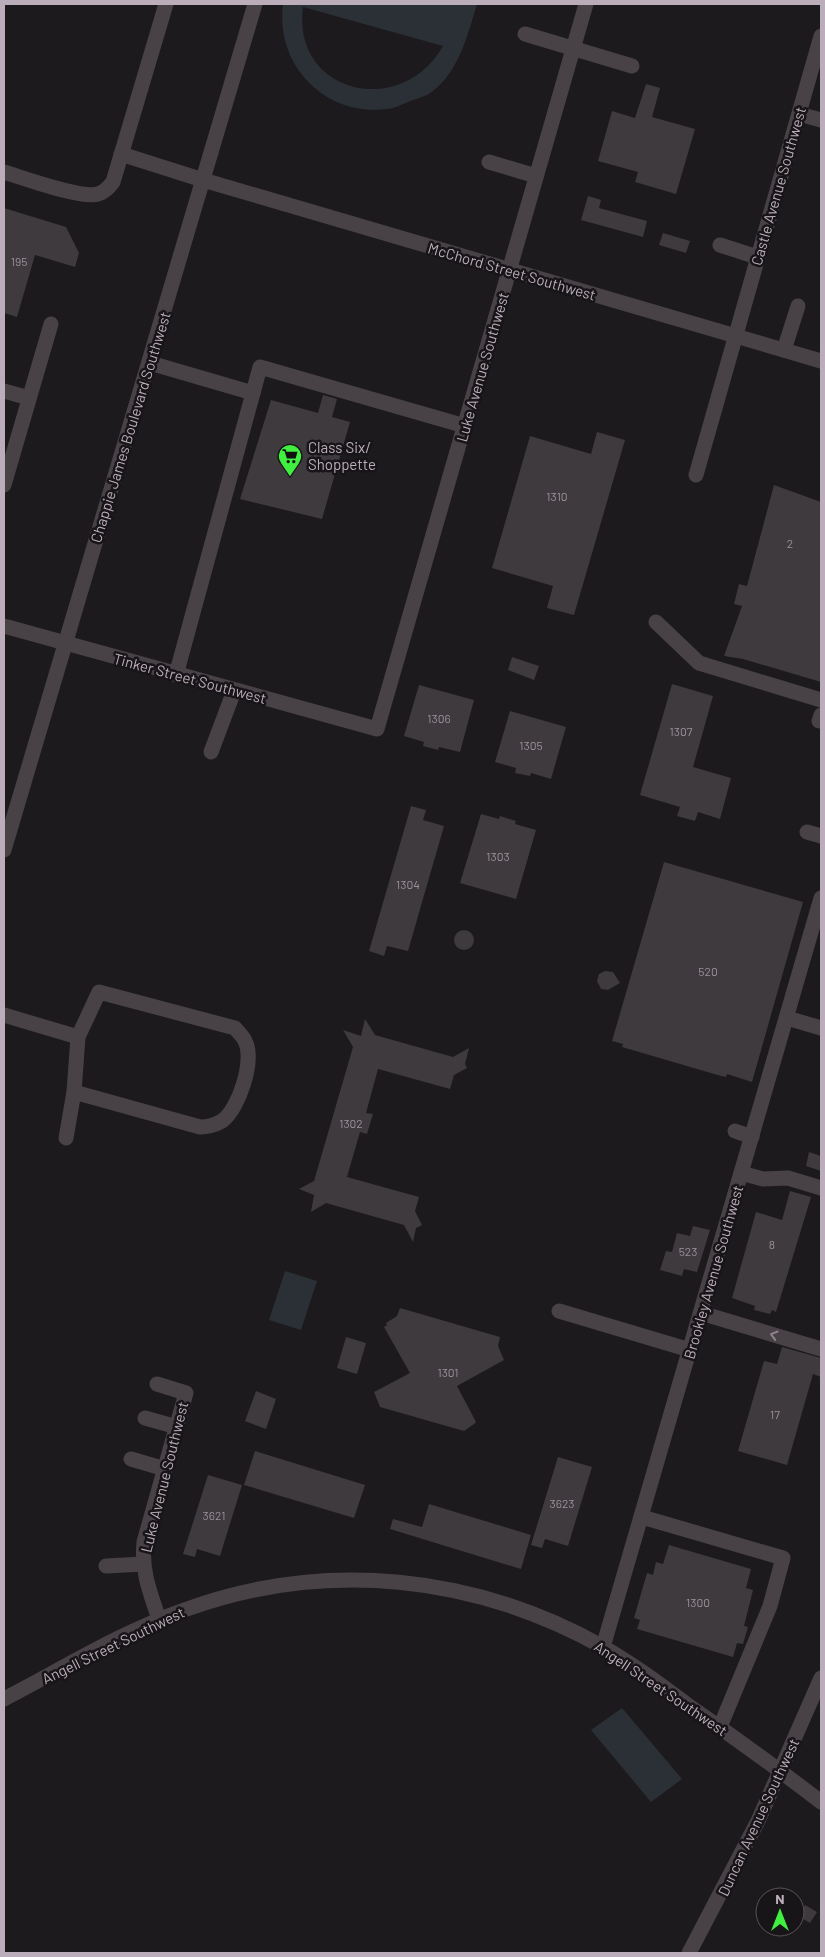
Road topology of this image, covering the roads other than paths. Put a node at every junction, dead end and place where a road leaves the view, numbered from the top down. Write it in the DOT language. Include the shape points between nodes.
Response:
graph roads {
  1 [pos="166,4"];
  2 [pos="256,4"];
  3 [pos="586,4"];
  4 [pos="525,34"];
  5 [pos="821,36"];
  6 [pos="573,49"];
  7 [pos="817,64"];
  8 [pos="632,66"];
  9 [pos="799,114"];
  10 [pos="821,120"];
  11 [pos="121,154"];
  12 [pos="489,162"];
  13 [pos="4,172"];
  14 [pos="536,176"];
  15 [pos="203,180"];
  16 [pos="720,245"];
  17 [pos="758,257"];
  18 [pos="509,270"];
  19 [pos="798,306"];
  20 [pos="51,324"];
  21 [pos="734,336"];
  22 [pos="784,350"];
  23 [pos="821,362"];
  24 [pos="150,363"];
  25 [pos="4,391"];
  26 [pos="252,393"];
  27 [pos="29,398"];
  28 [pos="465,426"];
  29 [pos="696,475"];
  30 [pos="4,485"];
  31 [pos="656,622"];
  32 [pos="4,626"];
  33 [pos="66,644"];
  34 [pos="176,675"];
  35 [pos="234,691"];
  36 [pos="821,700"];
  37 [pos="377,730"];
  38 [pos="212,752"];
  39 [pos="4,850"];
  40 [pos="821,898"];
  41 [pos="4,1015"];
  42 [pos="786,1018"];
  43 [pos="821,1028"];
  44 [pos="78,1037"];
  45 [pos="74,1092"];
  46 [pos="735,1131"];
  47 [pos="752,1137"];
  48 [pos="66,1138"];
  49 [pos="742,1173"];
  50 [pos="821,1188"];
  51 [pos="559,1311"];
  52 [pos="701,1313"];
  53 [pos="821,1349"];
  54 [pos="690,1350"];
  55 [pos="157,1384"];
  56 [pos="145,1418"];
  57 [pos="177,1427"];
  58 [pos="131,1459"];
  59 [pos="165,1469"];
  60 [pos="642,1517"];
  61 [pos="143,1564"];
  62 [pos="106,1566"];
  63 [pos="159,1619"];
  64 [pos="603,1647"];
  65 [pos="821,1678"];
  66 [pos="4,1699"];
  67 [pos="720,1728"];
  68 [pos="780,1771"];
  69 [pos="821,1802"];
  70 [pos="689,1953"];
  1 -- 11 [label="street"];
  2 -- 15 [label="street, Chappie James Boulevard Southwest"];
  3 -- 6 [label="street, Luke Avenue Southwest"];
  4 -- 6 [label="street"];
  5 -- 7 [label="street, Castle Avenue Southwest"];
  6 -- 8 [label="street"];
  6 -- 14 [label="street, Luke Avenue Southwest"];
  7 -- 9 [label="street, Castle Avenue Southwest"];
  9 -- 10 [label="street"];
  9 -- 17 [label="street, Castle Avenue Southwest"];
  11 -- 13 [label="street" via="113,182 99,194 89,196"];
  11 -- 15 [label="street, McChord Street Southwest"];
  12 -- 14 [label="street"];
  14 -- 18 [label="street, Luke Avenue Southwest"];
  15 -- 18 [label="street, McChord Street Southwest"];
  15 -- 24 [label="street, Chappie James Boulevard Southwest"];
  16 -- 17 [label="street"];
  17 -- 21 [label="street, Castle Avenue Southwest"];
  18 -- 21 [label="street, McChord Street Southwest"];
  18 -- 28 [label="street, Luke Avenue Southwest"];
  19 -- 22 [label="street"];
  20 -- 27 [label="street"];
  21 -- 22 [label="street, McChord Street Southwest"];
  21 -- 29 [label="street, Castle Avenue Southwest"];
  22 -- 23 [label="street, McChord Street Southwest"];
  24 -- 26 [label="street"];
  24 -- 33 [label="street, Chappie James Boulevard Southwest"];
  25 -- 27 [label="street"];
  26 -- 28 [label="street" via="260,367"];
  26 -- 34 [label="street"];
  27 -- 30 [label="street"];
  28 -- 37 [label="street, Luke Avenue Southwest"];
  31 -- 36 [label="street" via="699,663"];
  32 -- 33 [label="street, Tinker Street Southwest"];
  33 -- 34 [label="street, Tinker Street Southwest"];
  33 -- 39 [label="street, Chappie James Boulevard Southwest"];
  34 -- 35 [label="street, Tinker Street Southwest"];
  35 -- 37 [label="street, Tinker Street Southwest"];
  35 -- 38 [label="street"];
  40 -- 42 [label="street, Brookley Avenue Southwest"];
  41 -- 44 [label="street"];
  42 -- 43 [label="street"];
  42 -- 47 [label="street, Brookley Avenue Southwest"];
  44 -- 45 [label="street"];
  44 -- 45 [label="street" via="99,992 235,1028 245,1040 248,1060 238,1100 222,1120 210,1126 200,1127"];
  45 -- 48 [label="street"];
  46 -- 47 [label="street"];
  47 -- 49 [label="street, Brookley Avenue Southwest"];
  49 -- 50 [label="street" via="763,1179 788,1178"];
  49 -- 52 [label="street, Brookley Avenue Southwest"];
  51 -- 54 [label="street"];
  53 -- 52 [label="street, one-way"];
  52 -- 54 [label="street, Brookley Avenue Southwest"];
  54 -- 60 [label="street, Brookley Avenue Southwest"];
  55 -- 57 [label="street, Luke Avenue Southwest" via="186,1393"];
  56 -- 57 [label="street"];
  57 -- 59 [label="street, Luke Avenue Southwest"];
  58 -- 59 [label="street"];
  59 -- 61 [label="street, Luke Avenue Southwest" via="144,1542"];
  60 -- 64 [label="street, Brookley Avenue Southwest"];
  60 -- 67 [label="street" via="783,1558 770,1606"];
  61 -- 62 [label="street"];
  61 -- 63 [label="street, Luke Avenue Southwest"];
  63 -- 64 [label="street, Angell Street Southwest" via="217,1599 273,1586 326,1580 398,1581 477,1594 544,1618"];
  63 -- 66 [label="street, Angell Street Southwest"];
  64 -- 67 [label="street, Angell Street Southwest"];
  65 -- 68 [label="street, Duncan Avenue Southwest"];
  67 -- 68 [label="street, Angell Street Southwest"];
  68 -- 69 [label="street, Angell Street Southwest"];
  68 -- 70 [label="street, Duncan Avenue Southwest" via="747,1845"];
}
